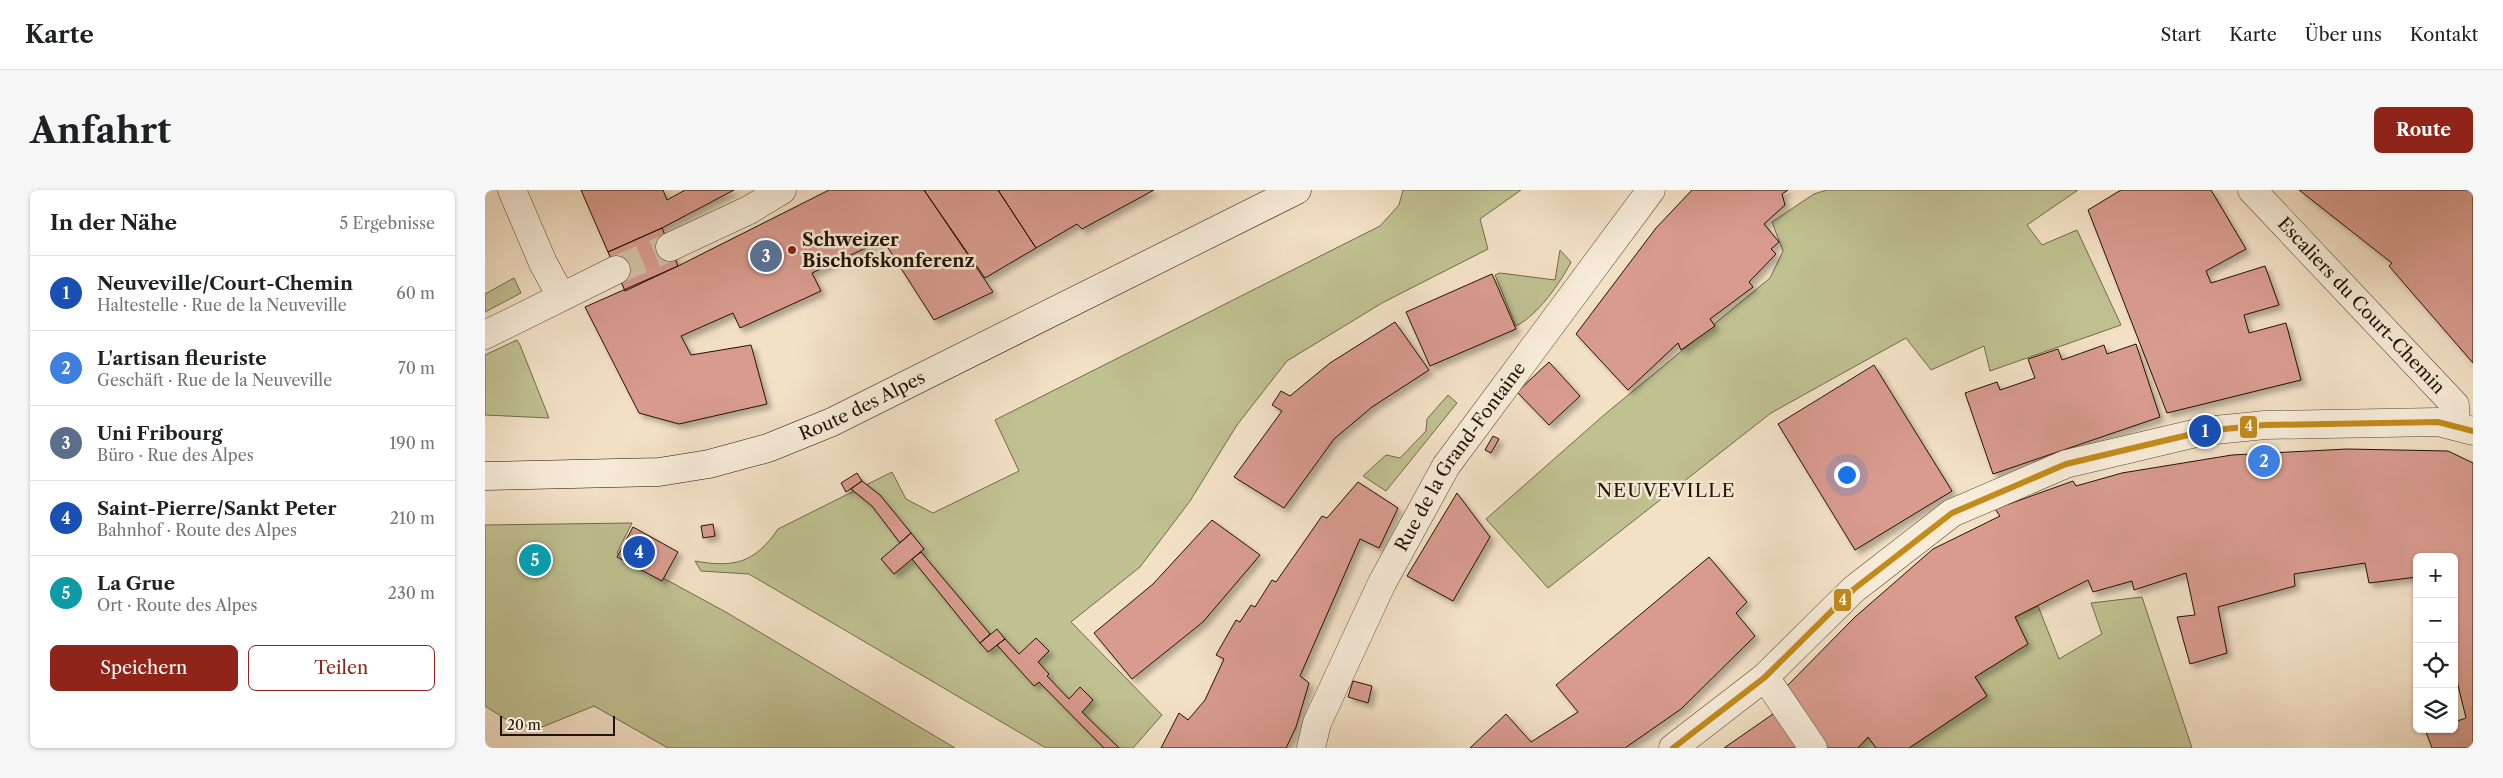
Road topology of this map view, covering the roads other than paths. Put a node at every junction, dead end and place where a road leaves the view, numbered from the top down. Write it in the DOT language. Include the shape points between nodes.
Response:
graph roads {
  1 [pos="512,190"];
  2 [pos="781,190"];
  3 [pos="1297,190"];
  4 [pos="1651,190"];
  5 [pos="2252,190"];
  6 [pos="671,247"];
  7 [pos="616,270"];
  8 [pos="561,296"];
  9 [pos="485,335"];
  10 [pos="2464,428"];
  11 [pos="485,476"];
  12 [pos="1765,677"];
  13 [pos="1311,748"];
  14 [pos="1673,748"];
  15 [pos="1813,748"];
  1 -- 8 [label="street"];
  2 -- 6 [label="street" via="749,210"];
  3 -- 11 [label="street, Route des Alpes" via="832,422 768,448 709,464 659,472"];
  4 -- 13 [label="street, Rue de la Grand-Fontaine" via="1446,466 1378,592 1317,723"];
  5 -- 10 [label="street, Escaliers du Court-Chemin" via="2455,405"];
  7 -- 8 [label="street"];
  8 -- 9 [label="street"];
  10 -- 12 [label="street" via="2438,422 2205,431 2066,464 1952,513 1854,589"];
  12 -- 14 [label="street"];
  12 -- 15 [label="street"];
}
